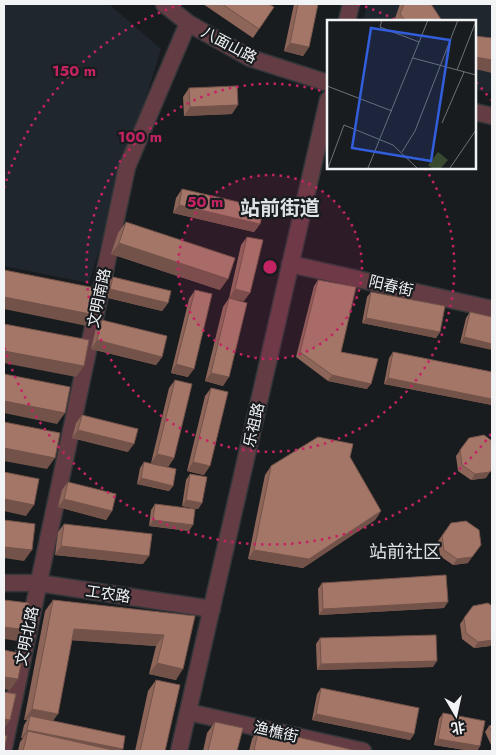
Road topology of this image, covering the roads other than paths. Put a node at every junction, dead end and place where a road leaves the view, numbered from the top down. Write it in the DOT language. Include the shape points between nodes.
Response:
graph roads {
  1 [pos="164,4"];
  2 [pos="351,4"];
  3 [pos="347,20"];
  4 [pos="188,22"];
  5 [pos="327,83"];
  6 [pos="327,104"];
  7 [pos="476,112"];
  8 [pos="492,116"];
  9 [pos="290,264"];
  10 [pos="492,309"];
  11 [pos="4,583"];
  12 [pos="38,583"];
  13 [pos="212,609"];
  14 [pos="188,712"];
  15 [pos="4,747"];
  16 [pos="180,751"];
  17 [pos="363,751"];
  1 -- 4 [label="street, 八面山路"];
  2 -- 3 [label="street"];
  4 -- 5 [label="street, 八面山路" via="250,58"];
  4 -- 12 [label="street, 文明南路" via="126,167"];
  6 -- 9 [label="street, 乐祖路"];
  7 -- 8 [label="street"];
  9 -- 10 [label="street, 阳春街"];
  9 -- 13 [label="street, 乐祖路"];
  11 -- 12 [label="street, 工农路"];
  12 -- 13 [label="street, 工农路"];
  12 -- 15 [label="street, 文明北路"];
  13 -- 14 [label="street, 乐祖路"];
  14 -- 16 [label="street, 乐祖路"];
  14 -- 17 [label="street, 渔樵街"];
}
